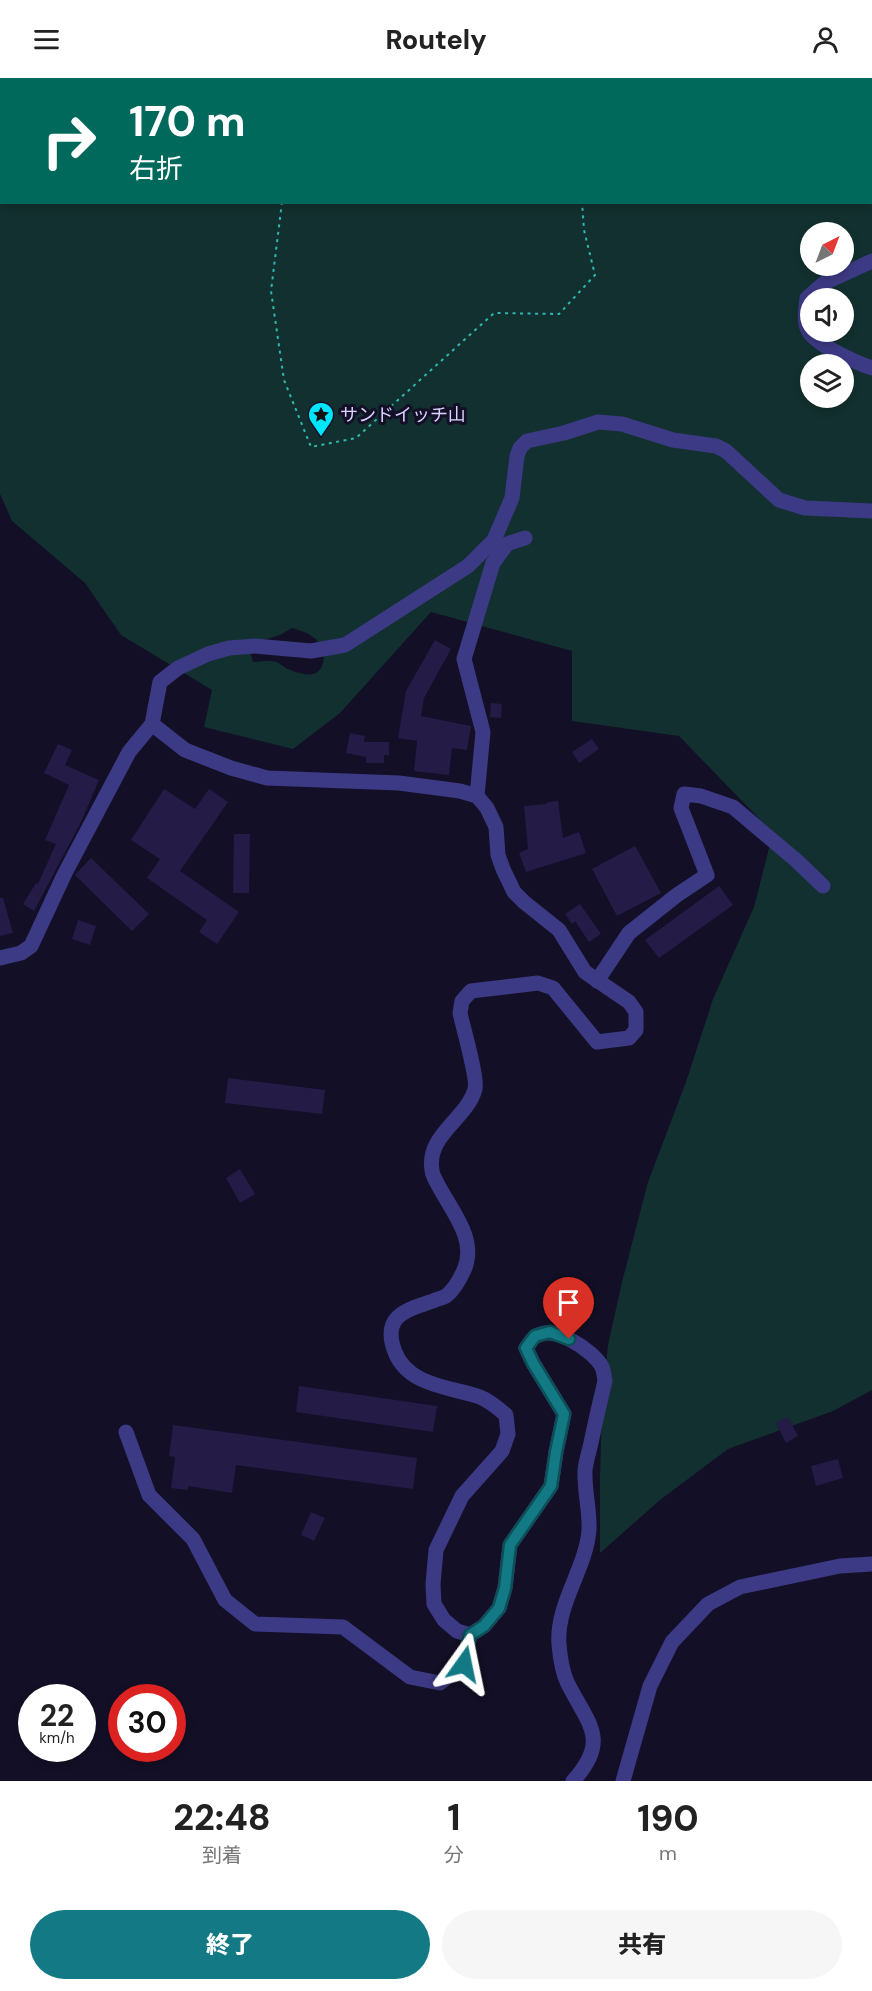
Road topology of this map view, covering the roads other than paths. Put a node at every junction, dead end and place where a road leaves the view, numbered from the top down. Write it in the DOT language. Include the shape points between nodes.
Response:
graph roads {
  1 [pos="872,261"];
  2 [pos="872,368"];
  3 [pos="872,511"];
  4 [pos="525,538"];
  5 [pos="152,724"];
  6 [pos="477,796"];
  7 [pos="823,886"];
  8 [pos="0,958"];
  9 [pos="597,981"];
  10 [pos="126,1432"];
  11 [pos="872,1564"];
  12 [pos="470,1635"];
  13 [pos="573,1781"];
  14 [pos="623,1781"];
  1 -- 2 [label="street" via="824,284 807,298 805,313 808,331 824,346"];
  3 -- 5 [label="street" via="805,508 779,500 716,446 673,440 622,424 598,422 527,441 517,456 512,498 494,540 468,566 345,645 311,651 229,648 178,668 160,682"];
  4 -- 6 [label="street" via="507,544 494,563 464,659 483,732"];
  5 -- 6 [label="street" via="185,750 267,778 399,783"];
  5 -- 8 [label="street" via="129,752 31,946"];
  6 -- 9 [label="street" via="496,827 498,855 514,891 559,930 585,972"];
  7 -- 9 [label="street" via="733,807 684,794 681,808 707,875 629,933"];
  9 -- 12 [label="street" via="629,1002 636,1012 636,1030 629,1038 597,1042 553,987 538,983 471,991 462,1001 460,1013 476,1086 471,1101 433,1149 432,1171 460,1221 467,1262 446,1296 404,1311 393,1323 395,1354 408,1371 450,1390 481,1397 506,1415 508,1434 502,1451 462,1496 436,1550 434,1604 444,1620 457,1631"];
  10 -- 12 [label="street" via="149,1495 194,1539 225,1600 255,1624 343,1628 410,1677 440,1683 464,1664"];
  11 -- 14 [label="street" via="840,1566 740,1587 708,1604 672,1642 650,1686"];
  12 -- 13 [label="street" via="499,1608 510,1545 551,1486 564,1414 526,1348 535,1336 550,1332 587,1350 602,1367 605,1381 585,1469 589,1530 561,1619 559,1642 567,1682 594,1737 593,1751"];
}
